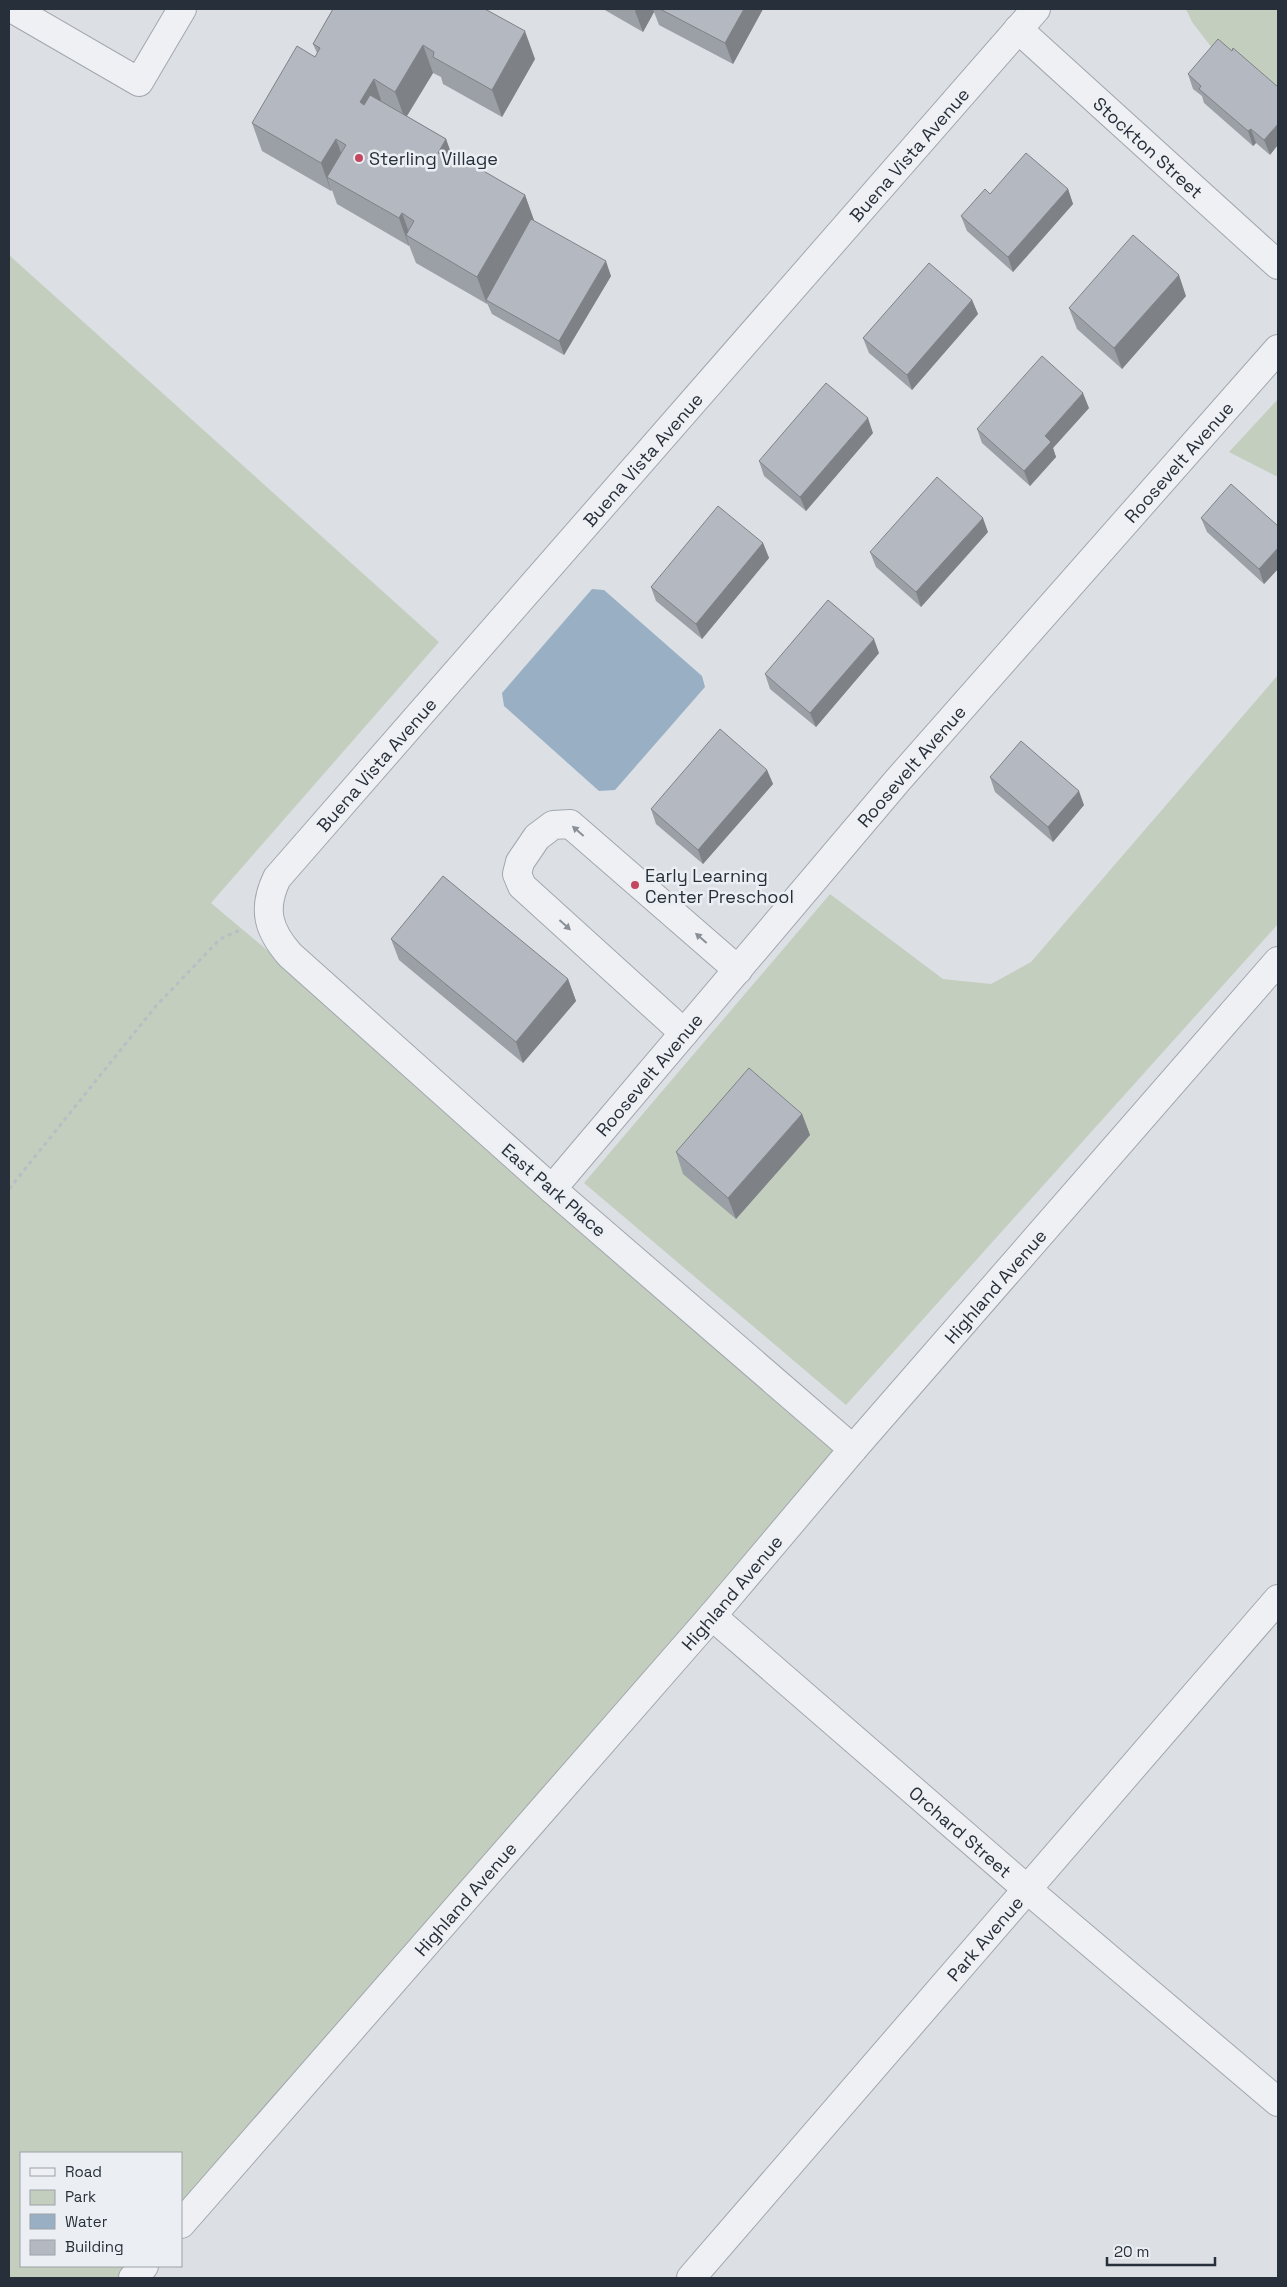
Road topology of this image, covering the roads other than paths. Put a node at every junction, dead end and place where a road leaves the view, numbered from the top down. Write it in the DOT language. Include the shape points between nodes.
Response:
graph roads {
  1 [pos="13,9"];
  2 [pos="182,9"];
  3 [pos="1036,9"];
  4 [pos="1018,29"];
  5 [pos="1278,265"];
  6 [pos="1278,349"];
  7 [pos="268,918"];
  8 [pos="1278,961"];
  9 [pos="738,970"];
  10 [pos="684,1033"];
  11 [pos="552,1189"];
  12 [pos="853,1450"];
  13 [pos="1278,1599"];
  14 [pos="712,1616"];
  15 [pos="1028,1890"];
  16 [pos="1278,2102"];
  17 [pos="182,2223"];
  18 [pos="143,2267"];
  19 [pos="133,2278"];
  20 [pos="691,2278"];
  1 -- 2 [label="street" via="139,82"];
  3 -- 4 [label="street, Buena Vista Avenue"];
  4 -- 5 [label="street, Stockton Street"];
  4 -- 7 [label="street, Buena Vista Avenue" via="277,878 269,895"];
  6 -- 9 [label="street, Roosevelt Avenue" via="898,780"];
  7 -- 11 [label="street, East Park Place" via="277,940 290,955"];
  8 -- 12 [label="street, Highland Avenue"];
  9 -- 10 [label="street, Roosevelt Avenue"];
  9 -- 10 [label="street, one-way" via="570,824 553,825 537,837 520,862 517,874 522,886"];
  10 -- 11 [label="street, Roosevelt Avenue"];
  11 -- 12 [label="street, East Park Place"];
  12 -- 14 [label="street, Highland Avenue"];
  13 -- 15 [label="street, Park Avenue"];
  14 -- 15 [label="street, Orchard Street"];
  14 -- 17 [label="street, Highland Avenue"];
  15 -- 16 [label="street, Orchard Street"];
  15 -- 20 [label="street, Park Avenue"];
  18 -- 19 [label="street"];
}
